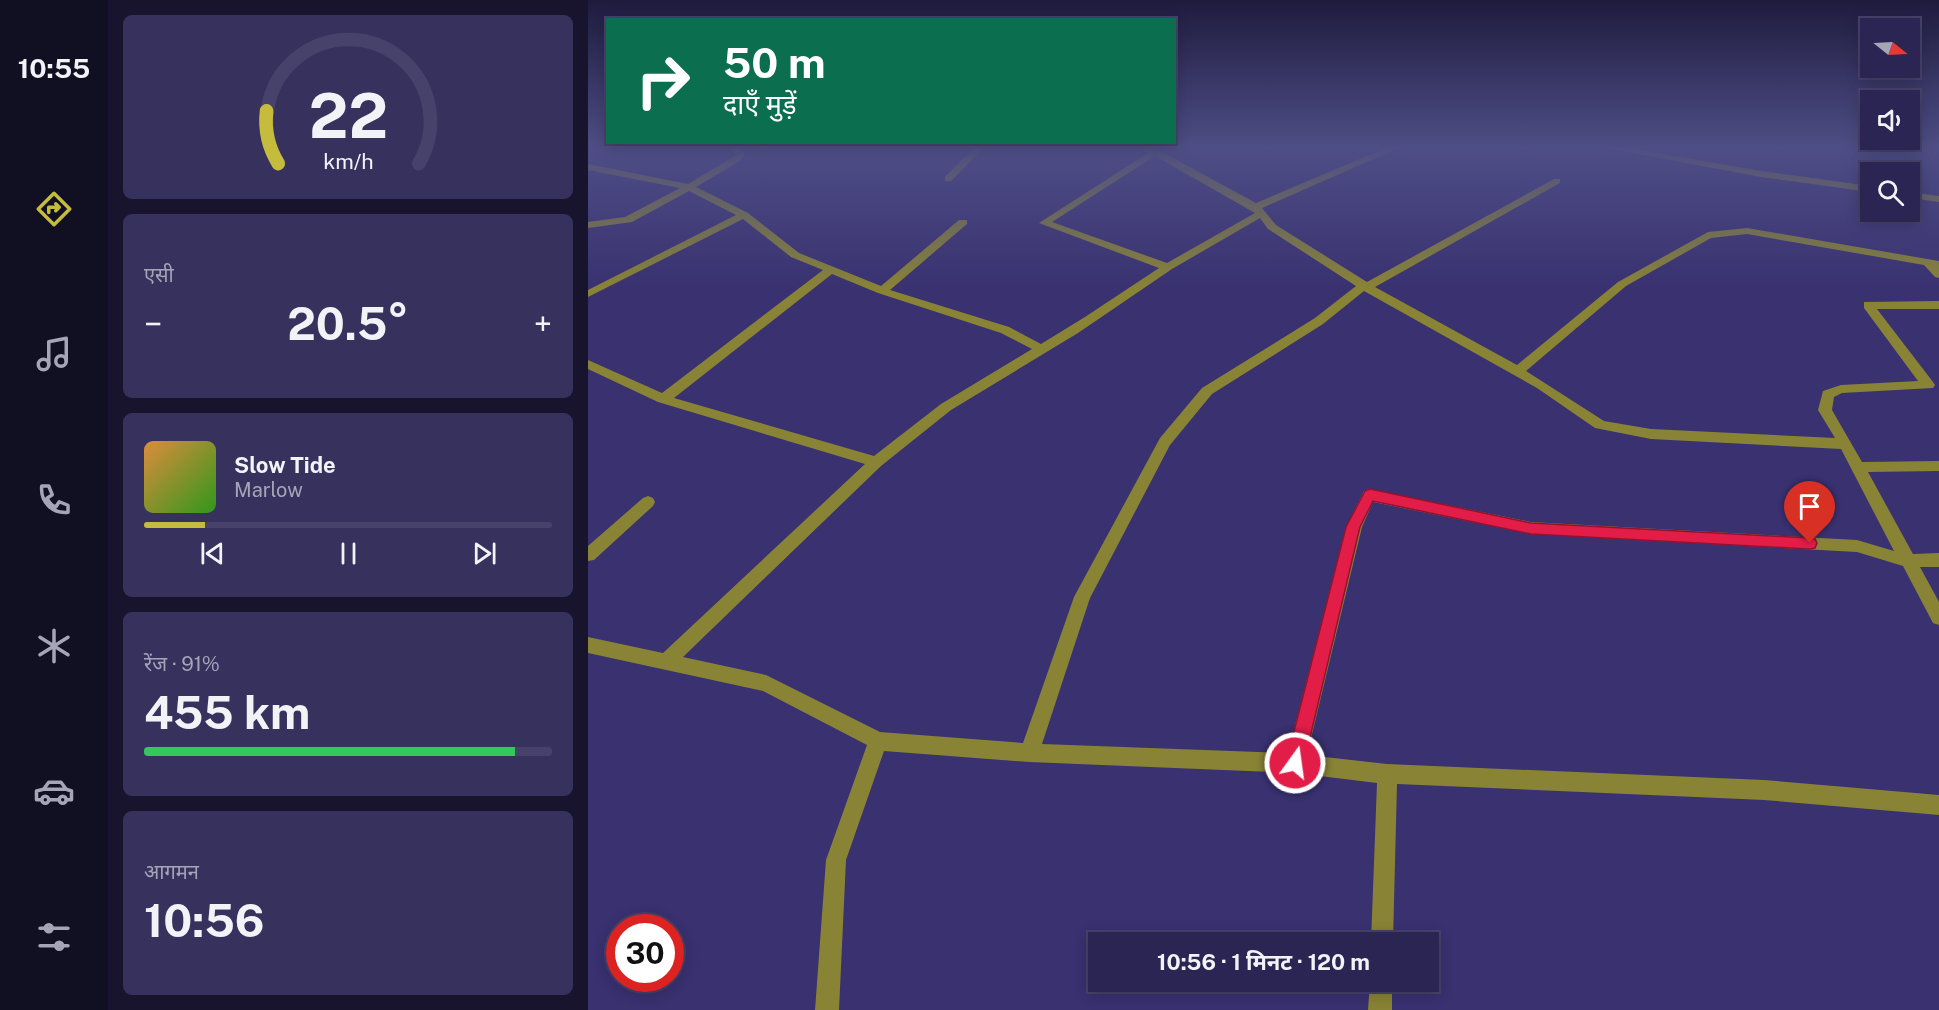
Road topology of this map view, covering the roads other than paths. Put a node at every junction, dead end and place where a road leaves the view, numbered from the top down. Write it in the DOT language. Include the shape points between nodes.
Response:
graph roads {
  1 [pos="676,194"];
  2 [pos="703,194"];
  3 [pos="1086,194"];
  4 [pos="1228,194"];
  5 [pos="1295,194"];
  6 [pos="1533,194"];
  7 [pos="1920,196"];
  8 [pos="1939,199"];
  9 [pos="1258,211"];
  10 [pos="744,215"];
  11 [pos="963,222"];
  12 [pos="588,225"];
  13 [pos="1934,263"];
  14 [pos="1168,267"];
  15 [pos="830,270"];
  16 [pos="1939,275"];
  17 [pos="1365,286"];
  18 [pos="882,291"];
  19 [pos="588,294"];
  20 [pos="1939,305"];
  21 [pos="1041,349"];
  22 [pos="588,364"];
  23 [pos="1518,371"];
  24 [pos="1933,385"];
  25 [pos="663,399"];
  26 [pos="1845,444"];
  27 [pos="876,462"];
  28 [pos="1939,466"];
  29 [pos="1857,467"];
  30 [pos="648,502"];
  31 [pos="588,555"];
  32 [pos="1939,560"];
  33 [pos="1908,561"];
  34 [pos="1939,618"];
  35 [pos="588,645"];
  36 [pos="667,661"];
  37 [pos="878,741"];
  38 [pos="1029,753"];
  39 [pos="1295,763"];
  40 [pos="1387,774"];
  41 [pos="1939,806"];
  42 [pos="1382,932"];
  43 [pos="1381,992"];
  44 [pos="827,1010"];
  45 [pos="1380,1010"];
  1 -- 12 [label="street" via="628,220"];
  2 -- 10 [label="street"];
  3 -- 14 [label="street" via="1044,223"];
  4 -- 9 [label="street"];
  5 -- 9 [label="street"];
  6 -- 17 [label="street"];
  7 -- 8 [label="street"];
  9 -- 14 [label="street"];
  9 -- 17 [label="street" via="1272,227"];
  10 -- 15 [label="street" via="795,255"];
  10 -- 19 [label="street"];
  11 -- 18 [label="street"];
  13 -- 16 [label="street"];
  13 -- 23 [label="street" via="1747,231 1708,235 1622,284"];
  14 -- 21 [label="street" via="1074,333"];
  15 -- 18 [label="street"];
  15 -- 25 [label="street"];
  17 -- 23 [label="street"];
  17 -- 38 [label="street" via="1319,321 1207,391 1165,442 1082,597"];
  18 -- 21 [label="street" via="1005,330"];
  20 -- 24 [label="street" via="1868,305"];
  21 -- 27 [label="street" via="946,407"];
  22 -- 25 [label="street"];
  23 -- 26 [label="street" via="1600,425 1651,434"];
  24 -- 26 [label="street" via="1841,389 1828,394 1825,410"];
  25 -- 27 [label="street"];
  26 -- 29 [label="street"];
  27 -- 36 [label="street"];
  28 -- 29 [label="street"];
  29 -- 33 [label="street"];
  30 -- 31 [label="street"];
  32 -- 33 [label="street"];
  33 -- 34 [label="street"];
  33 -- 39 [label="street" via="1857,546 1531,528 1370,495 1353,527"];
  35 -- 36 [label="street"];
  36 -- 37 [label="street" via="766,683"];
  37 -- 38 [label="street"];
  37 -- 44 [label="street" via="836,861"];
  38 -- 39 [label="street"];
  39 -- 40 [label="street"];
  40 -- 41 [label="street" via="1764,790"];
  40 -- 42 [label="street"];
  43 -- 45 [label="street"];
}
